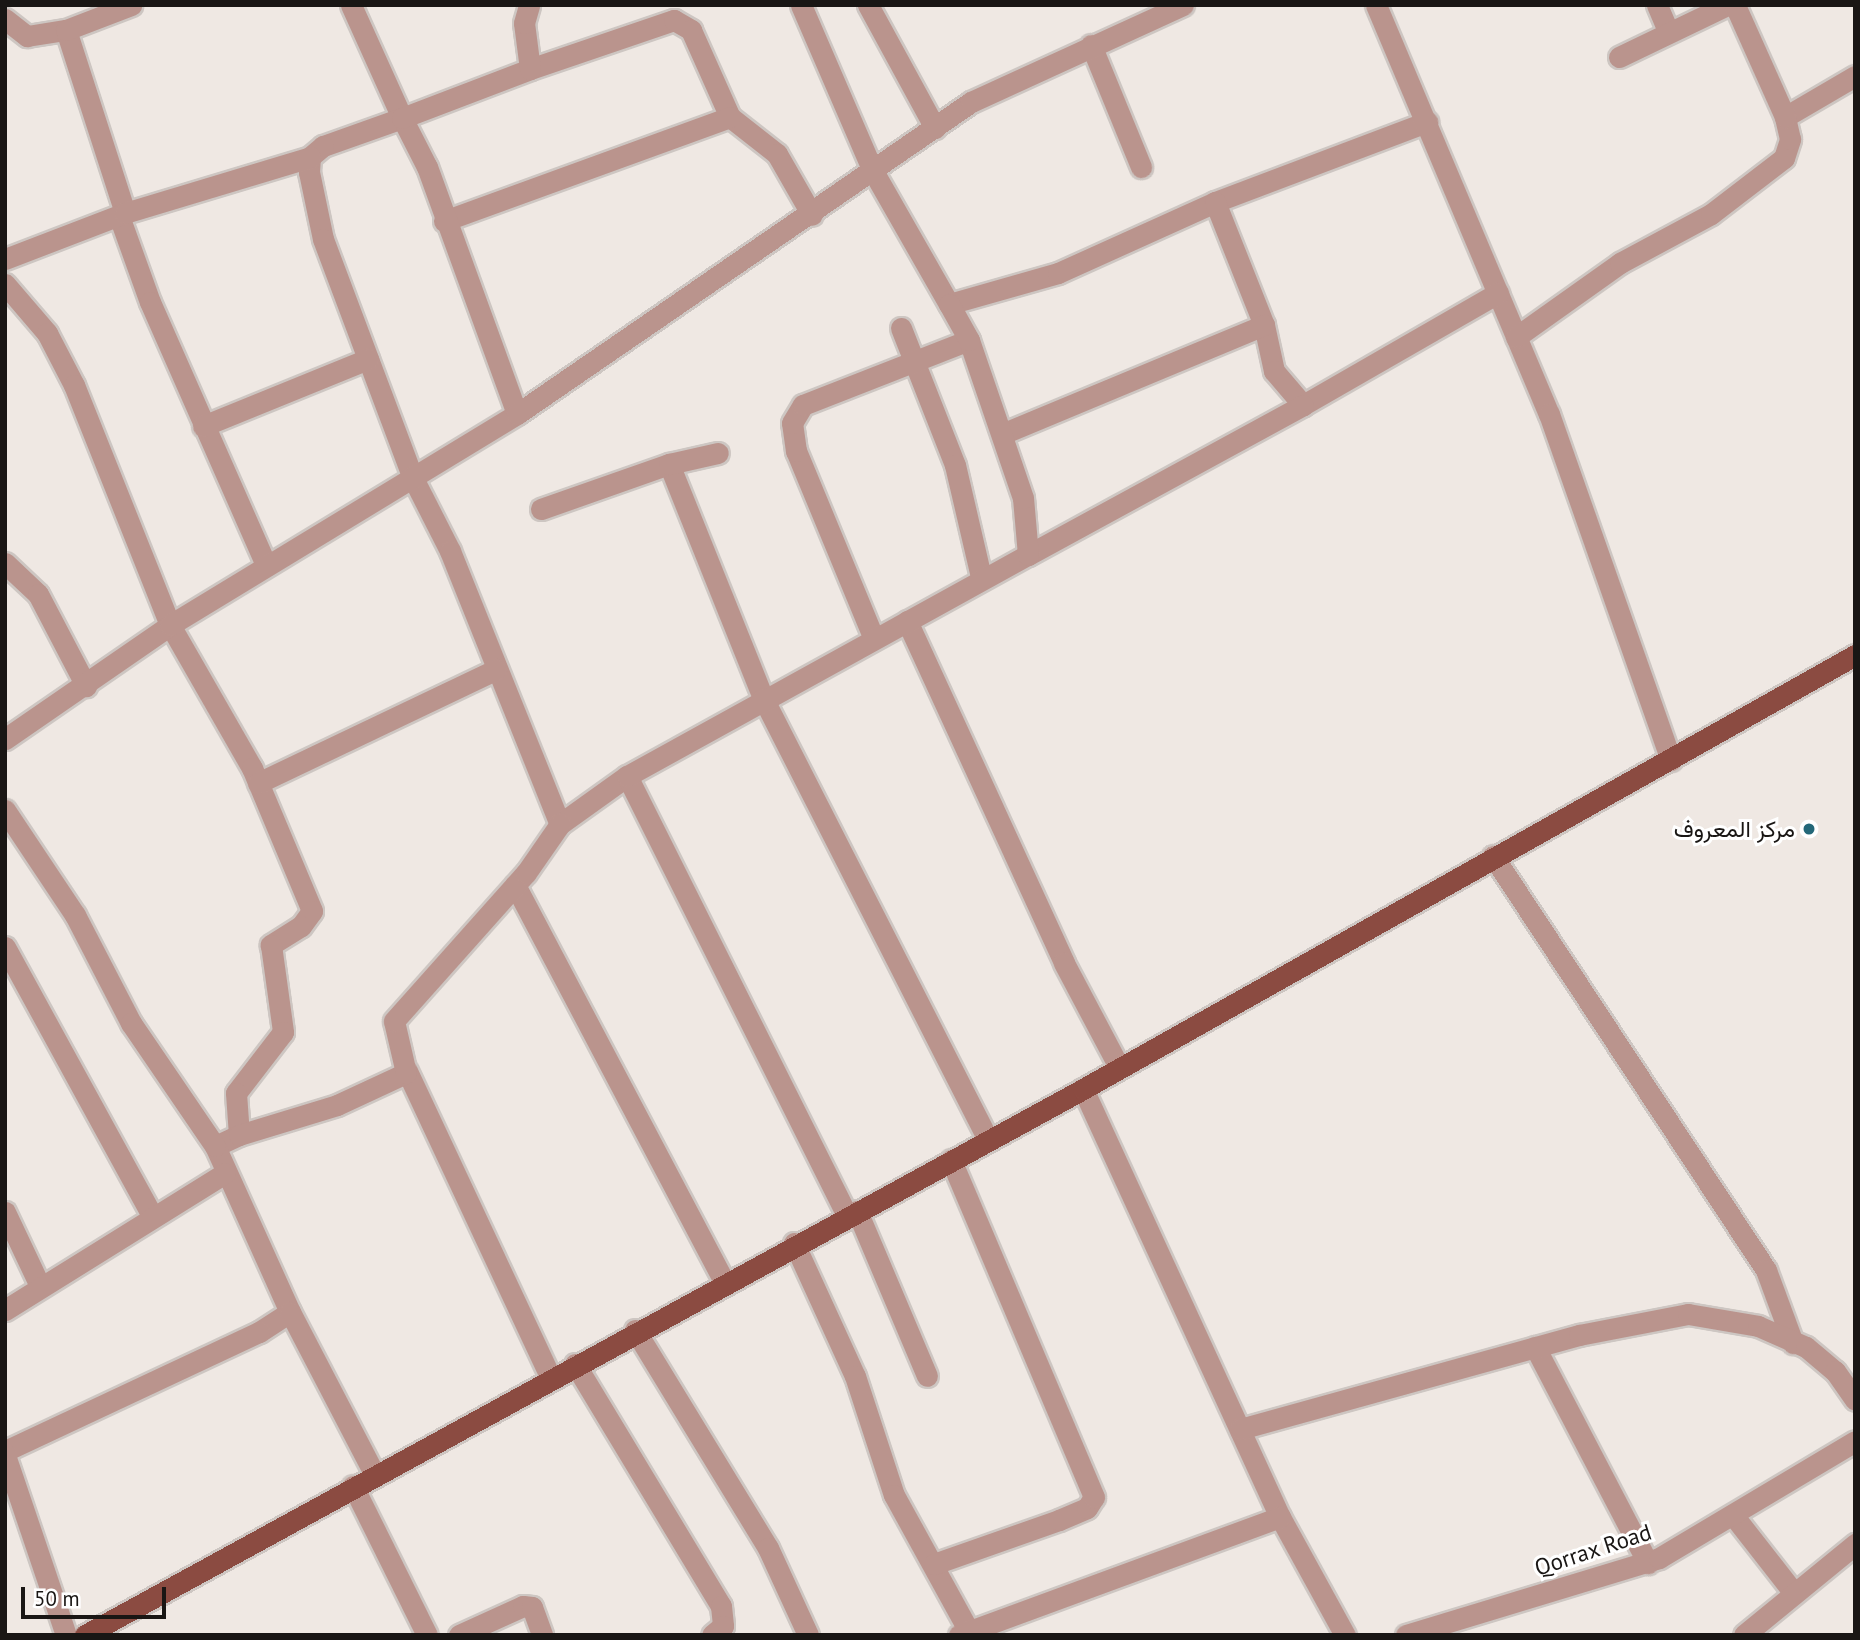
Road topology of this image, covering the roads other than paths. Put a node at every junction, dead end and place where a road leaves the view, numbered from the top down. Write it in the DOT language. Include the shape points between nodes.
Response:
graph roads {
  1 [pos="131,5"];
  2 [pos="351,5"];
  3 [pos="529,5"];
  4 [pos="801,5"];
  5 [pos="868,5"];
  6 [pos="1376,5"];
  7 [pos="1657,5"];
  8 [pos="1727,5"];
  9 [pos="1735,5"];
  10 [pos="1176,7"];
  11 [pos="5,19"];
  12 [pos="66,30"];
  13 [pos="1669,33"];
  14 [pos="1091,45"];
  15 [pos="1619,57"];
  16 [pos="530,69"];
  17 [pos="1855,76"];
  18 [pos="730,117"];
  19 [pos="1785,117"];
  20 [pos="402,118"];
  21 [pos="1427,122"];
  22 [pos="935,128"];
  23 [pos="310,157"];
  24 [pos="1141,167"];
  25 [pos="873,171"];
  26 [pos="1215,202"];
  27 [pos="122,214"];
  28 [pos="812,215"];
  29 [pos="444,221"];
  30 [pos="5,259"];
  31 [pos="5,284"];
  32 [pos="1498,293"];
  33 [pos="949,304"];
  34 [pos="1264,325"];
  35 [pos="901,328"];
  36 [pos="1516,337"];
  37 [pos="969,340"];
  38 [pos="368,359"];
  39 [pos="914,362"];
  40 [pos="1303,405"];
  41 [pos="517,414"];
  42 [pos="203,426"];
  43 [pos="1002,434"];
  44 [pos="718,453"];
  45 [pos="669,464"];
  46 [pos="412,476"];
  47 [pos="541,509"];
  48 [pos="1028,555"];
  49 [pos="5,563"];
  50 [pos="266,565"];
  51 [pos="981,577"];
  52 [pos="907,621"];
  53 [pos="170,625"];
  54 [pos="874,639"];
  55 [pos="1854,657"];
  56 [pos="495,670"];
  57 [pos="86,686"];
  58 [pos="763,698"];
  59 [pos="5,739"];
  60 [pos="1671,760"];
  61 [pos="627,776"];
  62 [pos="258,783"];
  63 [pos="5,810"];
  64 [pos="560,824"];
  65 [pos="1493,856"];
  66 [pos="515,886"];
  67 [pos="5,947"];
  68 [pos="1119,1067"];
  69 [pos="408,1071"];
  70 [pos="1083,1089"];
  71 [pos="239,1135"];
  72 [pos="988,1140"];
  73 [pos="215,1146"];
  74 [pos="951,1160"];
  75 [pos="225,1173"];
  76 [pos="5,1212"];
  77 [pos="852,1214"];
  78 [pos="153,1217"];
  79 [pos="794,1243"];
  80 [pos="724,1281"];
  81 [pos="40,1286"];
  82 [pos="5,1310"];
  83 [pos="290,1312"];
  84 [pos="635,1330"];
  85 [pos="1794,1343"];
  86 [pos="1535,1348"];
  87 [pos="575,1364"];
  88 [pos="927,1376"];
  89 [pos="551,1378"];
  90 [pos="1855,1400"];
  91 [pos="1240,1429"];
  92 [pos="1855,1441"];
  93 [pos="5,1453"];
  94 [pos="375,1475"];
  95 [pos="353,1486"];
  96 [pos="1733,1515"];
  97 [pos="1280,1517"];
  98 [pos="1854,1546"];
  99 [pos="1648,1563"];
  100 [pos="934,1564"];
  101 [pos="1794,1593"];
  102 [pos="111,1628"];
  103 [pos="1756,1631"];
  104 [pos="967,1633"];
  105 [pos="66,1635"];
  106 [pos="85,1635"];
  107 [pos="427,1635"];
  108 [pos="459,1635"];
  109 [pos="542,1635"];
  110 [pos="712,1635"];
  111 [pos="808,1635"];
  112 [pos="1345,1635"];
  113 [pos="1406,1635"];
  1 -- 12 [label="street"];
  2 -- 20 [label="street"];
  3 -- 16 [label="street" via="524,23"];
  4 -- 25 [label="street"];
  5 -- 22 [label="street"];
  6 -- 21 [label="street"];
  7 -- 13 [label="street"];
  8 -- 13 [label="street"];
  9 -- 19 [label="street"];
  10 -- 14 [label="street"];
  11 -- 12 [label="street" via="27,36"];
  12 -- 27 [label="street"];
  13 -- 15 [label="street"];
  14 -- 22 [label="street" via="971,102"];
  14 -- 24 [label="street"];
  16 -- 18 [label="street" via="674,20 691,30"];
  16 -- 20 [label="street"];
  17 -- 19 [label="street"];
  18 -- 28 [label="street" via="777,154"];
  18 -- 29 [label="street"];
  19 -- 36 [label="street" via="1788,150 1769,172 1673,239 1620,263"];
  20 -- 23 [label="street" via="323,146"];
  20 -- 29 [label="street" via="427,167"];
  21 -- 26 [label="street"];
  21 -- 32 [label="street"];
  22 -- 25 [label="street"];
  23 -- 27 [label="street"];
  23 -- 38 [label="street" via="323,239"];
  25 -- 28 [label="street"];
  25 -- 33 [label="street"];
  26 -- 33 [label="street" via="1058,273"];
  26 -- 34 [label="street"];
  27 -- 30 [label="street"];
  27 -- 42 [label="street"];
  28 -- 41 [label="street"];
  29 -- 41 [label="street"];
  31 -- 53 [label="street" via="47,333 74,385"];
  32 -- 36 [label="street"];
  32 -- 40 [label="street"];
  33 -- 37 [label="street"];
  34 -- 40 [label="street" via="1274,371"];
  34 -- 43 [label="street"];
  35 -- 39 [label="street"];
  36 -- 60 [label="street" via="1590,524"];
  37 -- 39 [label="street"];
  37 -- 43 [label="street"];
  38 -- 42 [label="street"];
  38 -- 46 [label="street"];
  39 -- 51 [label="street" via="955,465"];
  39 -- 54 [label="street" via="803,405 792,423 796,451"];
  40 -- 48 [label="street"];
  41 -- 46 [label="street"];
  42 -- 50 [label="street"];
  43 -- 48 [label="street" via="1023,498"];
  44 -- 45 [label="street"];
  45 -- 47 [label="street"];
  45 -- 58 [label="street"];
  46 -- 50 [label="street"];
  46 -- 56 [label="street" via="450,551"];
  48 -- 51 [label="street"];
  49 -- 57 [label="street" via="38,594"];
  50 -- 53 [label="street"];
  51 -- 52 [label="street"];
  52 -- 54 [label="street"];
  52 -- 68 [label="street" via="1064,963"];
  53 -- 57 [label="street"];
  53 -- 62 [label="street"];
  54 -- 58 [label="street"];
  55 -- 60 [label="main road"];
  56 -- 62 [label="street"];
  56 -- 64 [label="street"];
  57 -- 59 [label="street"];
  58 -- 61 [label="street"];
  58 -- 72 [label="street"];
  60 -- 65 [label="main road"];
  61 -- 64 [label="street"];
  61 -- 77 [label="street"];
  62 -- 71 [label="street" via="313,911 301,926 271,945 283,1031 236,1093"];
  63 -- 73 [label="street" via="75,915 131,1023"];
  64 -- 66 [label="street"];
  65 -- 68 [label="main road"];
  65 -- 85 [label="street" via="1766,1270"];
  66 -- 69 [label="street" via="394,1021"];
  66 -- 80 [label="street"];
  67 -- 78 [label="street"];
  68 -- 70 [label="main road"];
  69 -- 71 [label="street" via="337,1104"];
  69 -- 89 [label="street"];
  70 -- 72 [label="main road"];
  70 -- 91 [label="street"];
  71 -- 73 [label="street"];
  72 -- 74 [label="main road"];
  73 -- 75 [label="street"];
  74 -- 77 [label="main road"];
  74 -- 100 [label="street" via="1094,1497 1087,1508 1059,1520"];
  75 -- 78 [label="street"];
  75 -- 83 [label="street"];
  76 -- 81 [label="street"];
  77 -- 79 [label="main road"];
  77 -- 88 [label="street"];
  78 -- 81 [label="street"];
  79 -- 80 [label="main road"];
  79 -- 100 [label="street" via="855,1376 894,1495"];
  80 -- 84 [label="main road"];
  81 -- 82 [label="street"];
  83 -- 93 [label="street" via="259,1332"];
  83 -- 94 [label="street"];
  84 -- 87 [label="main road"];
  84 -- 111 [label="street" via="768,1548"];
  85 -- 86 [label="street" via="1758,1326 1688,1314"];
  85 -- 90 [label="street" via="1824,1361"];
  86 -- 91 [label="street"];
  86 -- 99 [label="street"];
  87 -- 89 [label="main road"];
  87 -- 110 [label="street" via="721,1606 723,1626"];
  89 -- 94 [label="main road"];
  91 -- 97 [label="street"];
  92 -- 96 [label="street, Qorrax Road"];
  93 -- 105 [label="street"];
  94 -- 95 [label="main road"];
  95 -- 102 [label="main road"];
  95 -- 107 [label="street"];
  96 -- 99 [label="street, Qorrax Road"];
  96 -- 101 [label="street"];
  97 -- 104 [label="street"];
  97 -- 112 [label="street"];
  98 -- 101 [label="street"];
  99 -- 113 [label="street, Qorrax Road"];
  100 -- 104 [label="street"];
  101 -- 103 [label="street"];
  102 -- 106 [label="main road"];
  108 -- 109 [label="street" via="523,1605 532,1607"];
}
